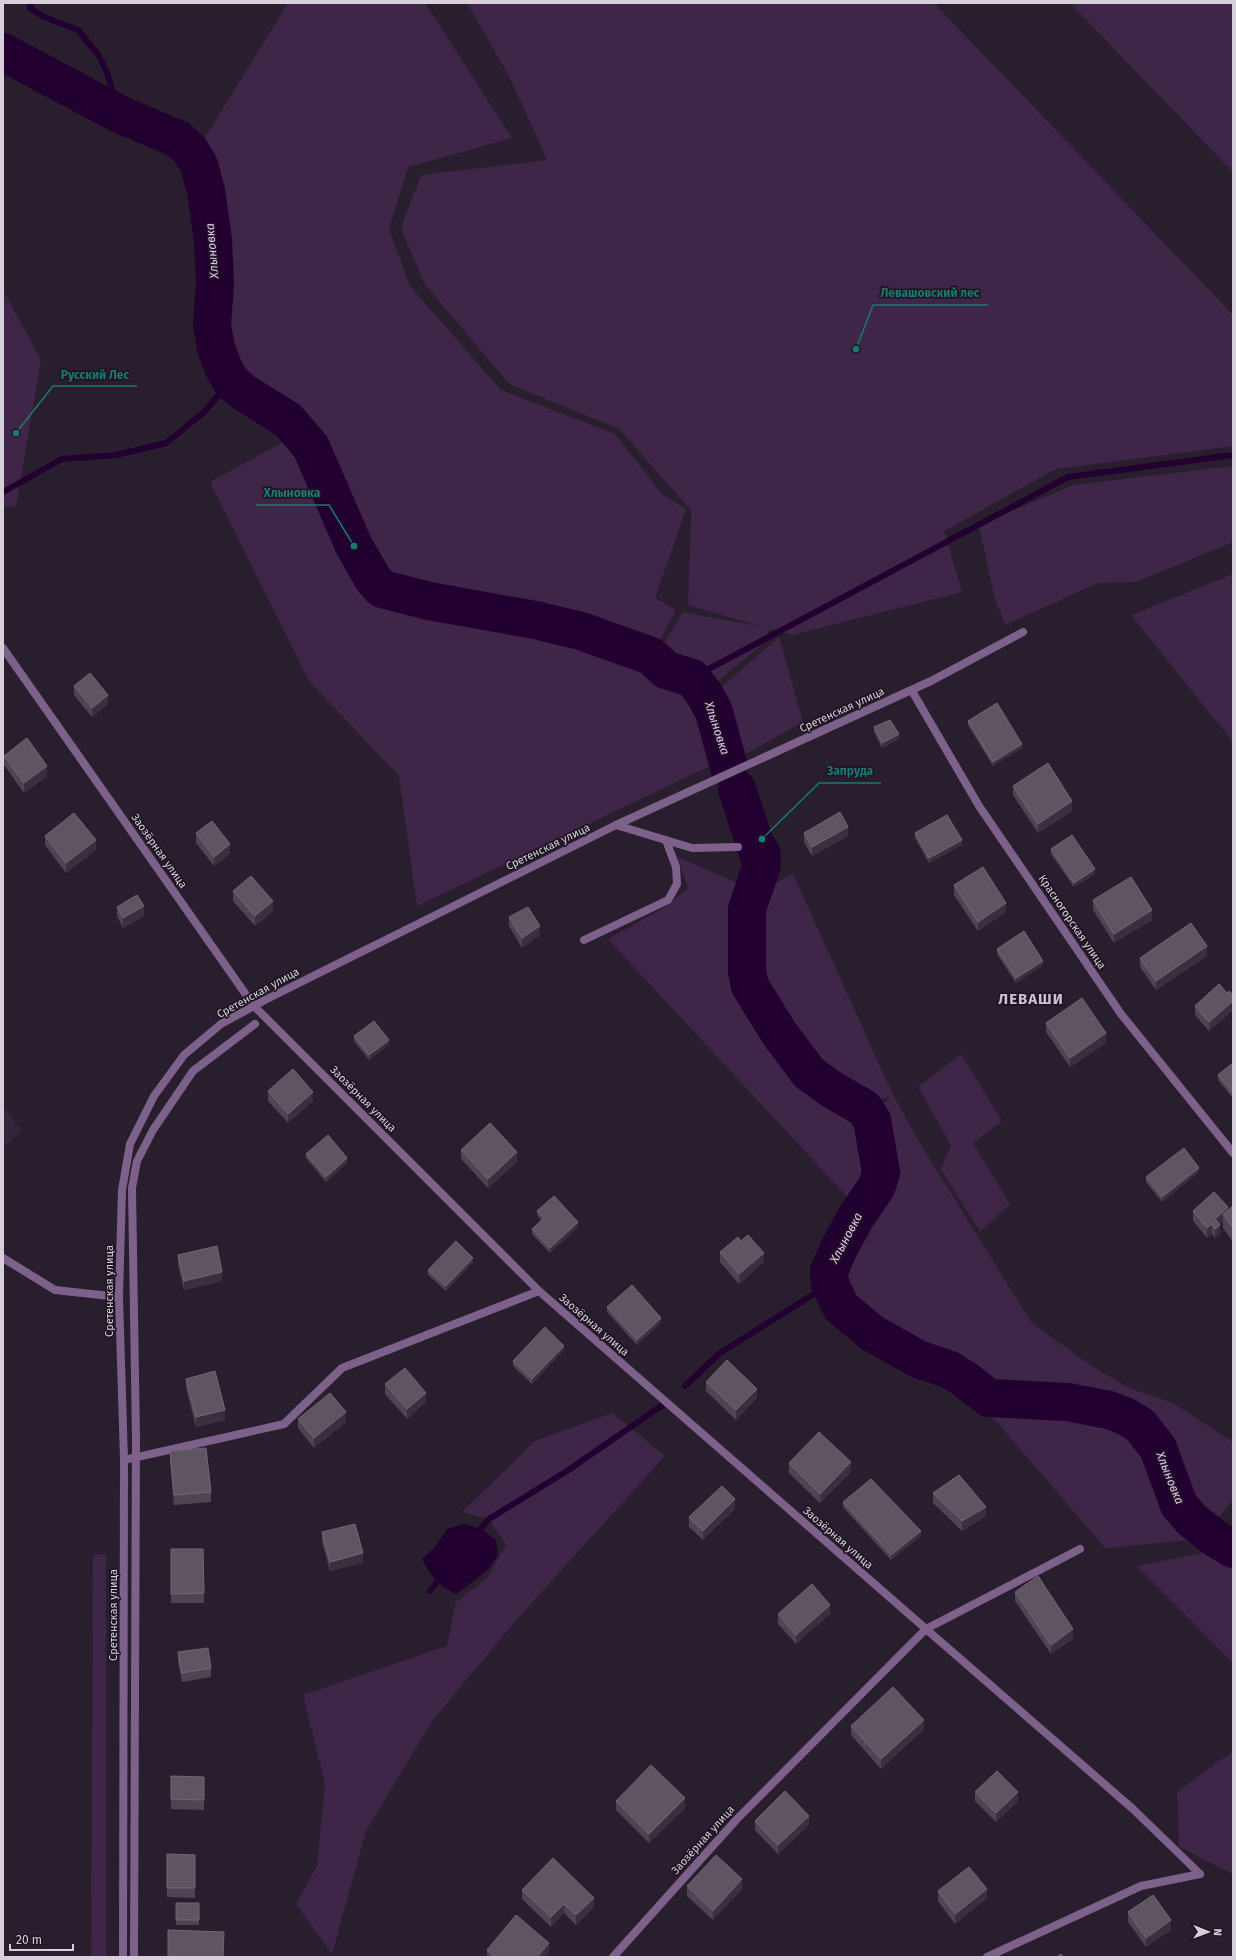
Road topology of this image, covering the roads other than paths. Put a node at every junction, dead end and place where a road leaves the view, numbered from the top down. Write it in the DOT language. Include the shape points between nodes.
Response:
graph roads {
  1 [pos="1023,632"];
  2 [pos="3,648"];
  3 [pos="912,690"];
  4 [pos="616,825"];
  5 [pos="666,840"];
  6 [pos="738,847"];
  7 [pos="584,940"];
  8 [pos="254,1006"];
  9 [pos="255,1024"];
  10 [pos="1233,1153"];
  11 [pos="3,1258"];
  12 [pos="539,1291"];
  13 [pos="119,1297"];
  14 [pos="136,1457"];
  15 [pos="124,1460"];
  16 [pos="1080,1549"];
  17 [pos="926,1629"];
  18 [pos="123,1957"];
  19 [pos="134,1957"];
  20 [pos="612,1957"];
  21 [pos="987,1957"];
  1 -- 3 [label="street, Сретенская улица"];
  2 -- 8 [label="street, Заозёрная улица"];
  3 -- 4 [label="street, Сретенская улица"];
  3 -- 10 [label="street, Красногорская улица" via="979,806 1121,1014"];
  4 -- 5 [label="street"];
  4 -- 8 [label="street, Сретенская улица"];
  5 -- 6 [label="street" via="692,848"];
  5 -- 7 [label="street" via="676,867 677,884 668,900"];
  8 -- 12 [label="street, Заозёрная улица"];
  8 -- 13 [label="street, Сретенская улица" via="221,1024 184,1055 154,1096 130,1144 122,1190"];
  9 -- 14 [label="street" via="193,1070 153,1130 137,1161 132,1188"];
  11 -- 13 [label="street" via="55,1290"];
  12 -- 14 [label="street" via="342,1368 284,1424"];
  12 -- 17 [label="street, Заозёрная улица"];
  13 -- 15 [label="street, Сретенская улица"];
  14 -- 15 [label="street"];
  14 -- 19 [label="street"];
  15 -- 18 [label="street, Сретенская улица"];
  16 -- 17 [label="street"];
  17 -- 20 [label="street, Заозёрная улица" via="737,1819"];
  17 -- 21 [label="street" via="1133,1809 1200,1874 1141,1886"];
}
